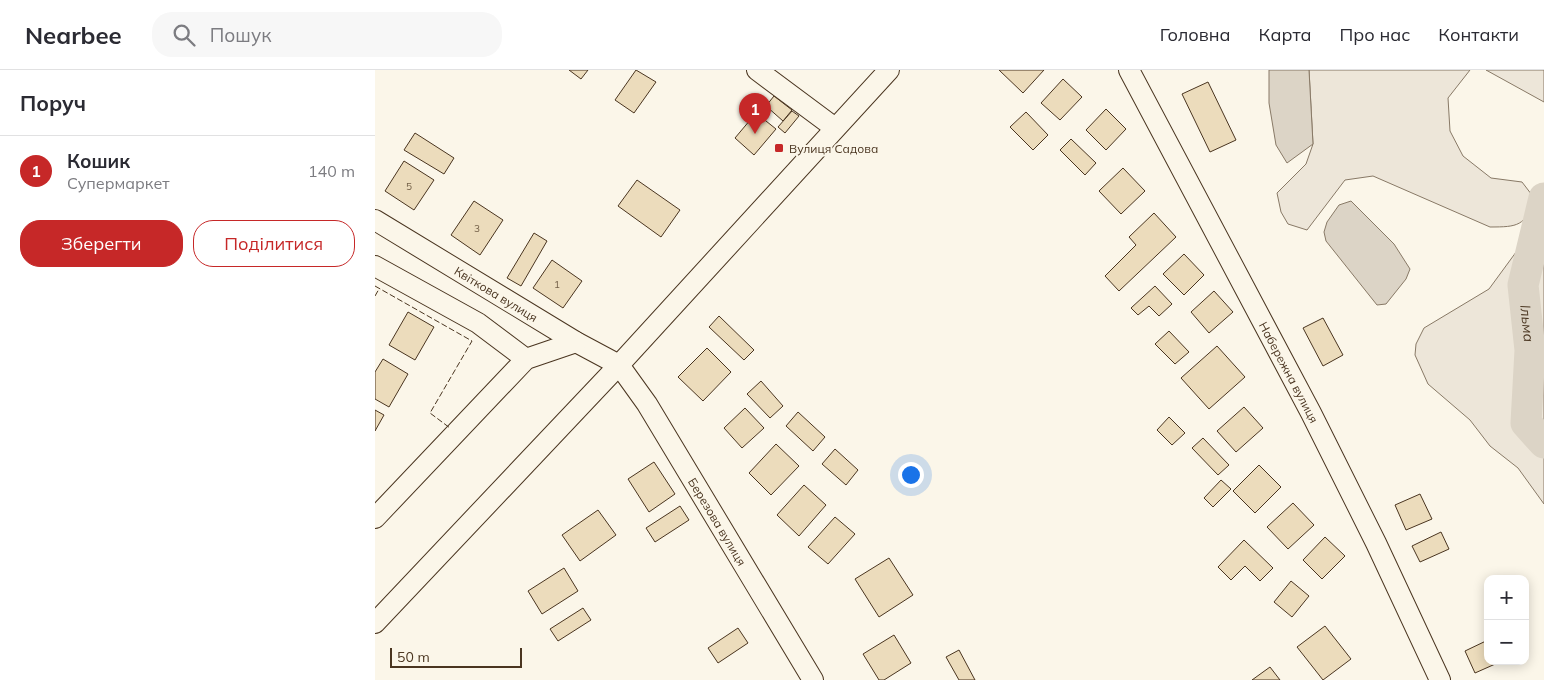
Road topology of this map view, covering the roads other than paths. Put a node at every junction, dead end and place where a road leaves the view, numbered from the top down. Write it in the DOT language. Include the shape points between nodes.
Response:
graph roads {
  1 [pos="757,70"];
  2 [pos="889,70"];
  3 [pos="1129,70"];
  4 [pos="835,128"];
  5 [pos="375,220"];
  6 [pos="375,266"];
  7 [pos="576,342"];
  8 [pos="526,359"];
  9 [pos="619,365"];
  10 [pos="375,518"];
  11 [pos="375,623"];
  12 [pos="813,680"];
  13 [pos="1440,680"];
  1 -- 4 [label="street"];
  2 -- 4 [label="street"];
  3 -- 13 [label="street, Набережна вулиця" via="1311,413 1377,543"];
  4 -- 9 [label="street"];
  5 -- 7 [label="street, Квіткова вулиця"];
  6 -- 8 [label="street" via="478,324"];
  7 -- 8 [label="street"];
  7 -- 9 [label="street, Квіткова вулиця"];
  8 -- 10 [label="street"];
  9 -- 11 [label="street"];
  9 -- 12 [label="street, Березова вулиця" via="647,404"];
}
